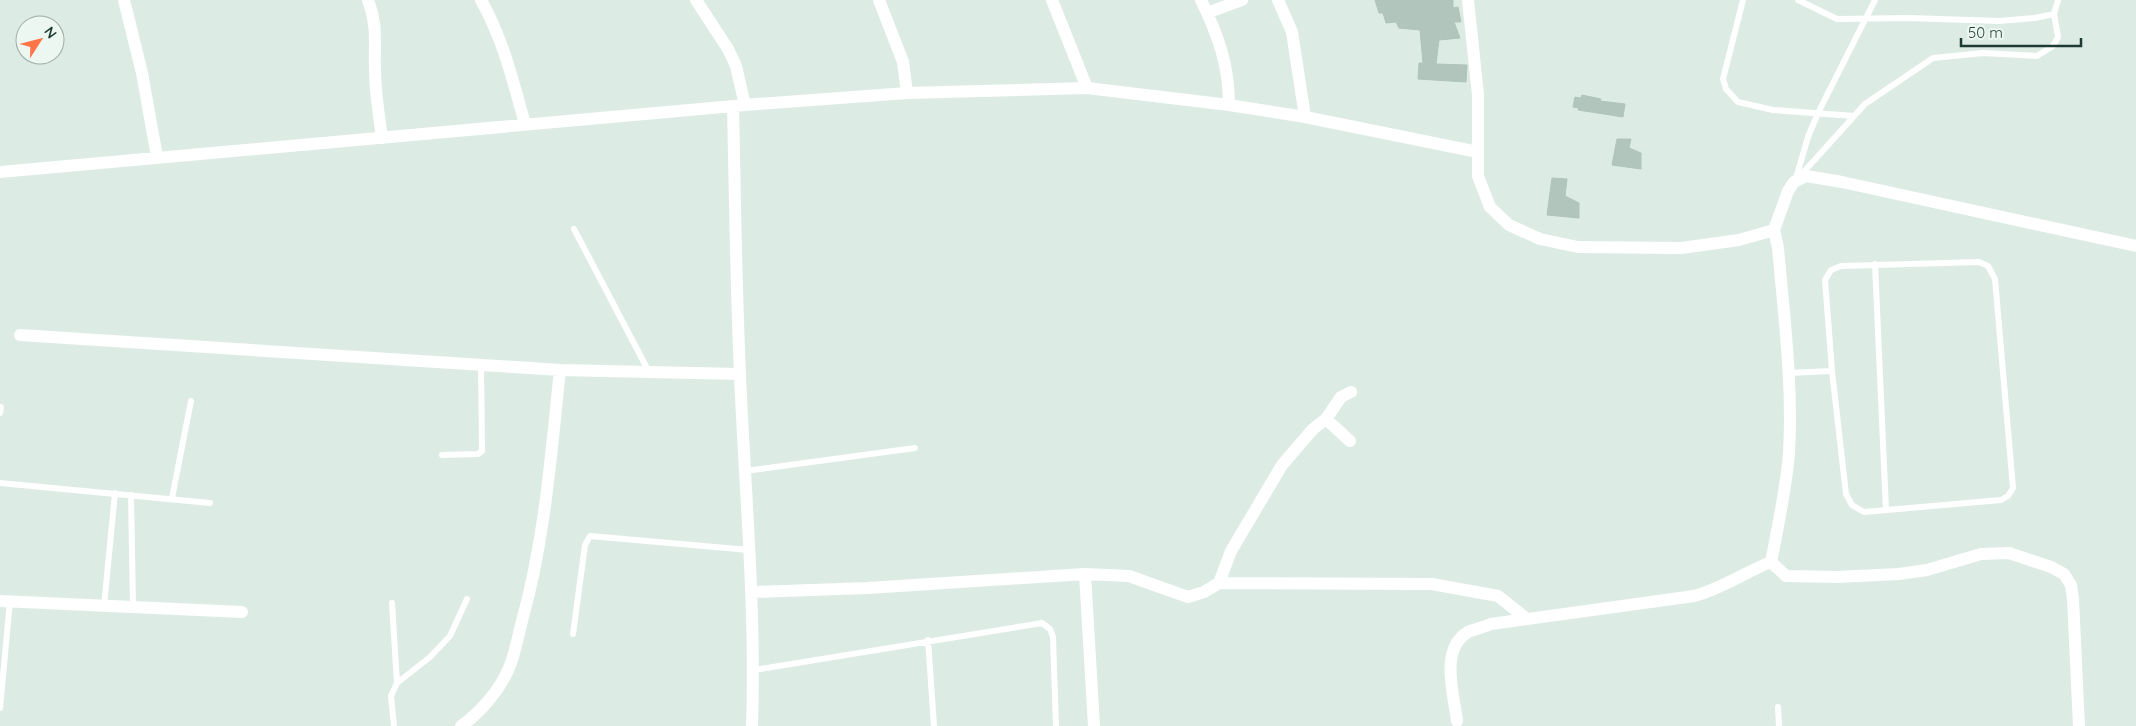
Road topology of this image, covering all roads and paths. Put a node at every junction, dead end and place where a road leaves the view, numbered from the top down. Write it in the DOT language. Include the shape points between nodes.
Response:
graph roads {
  1 [pos="124,0"];
  2 [pos="368,0"];
  3 [pos="481,0"];
  4 [pos="696,0"];
  5 [pos="879,0"];
  6 [pos="1052,0"];
  7 [pos="1201,0"];
  8 [pos="1242,0"];
  9 [pos="1278,0"];
  10 [pos="1468,0"];
  11 [pos="1743,0"];
  12 [pos="1798,0"];
  13 [pos="1875,0"];
  14 [pos="2058,0"];
  15 [pos="1207,12"];
  16 [pos="2054,14"];
  17 [pos="1866,18"];
  18 [pos="1087,88"];
  19 [pos="907,93"];
  20 [pos="1229,105"];
  21 [pos="739,106"];
  22 [pos="1818,113"];
  23 [pos="1854,116"];
  24 [pos="1305,117"];
  25 [pos="525,124"];
  26 [pos="382,138"];
  27 [pos="1478,152"];
  28 [pos="157,156"];
  29 [pos="0,172"];
  30 [pos="1794,182"];
  31 [pos="574,228"];
  32 [pos="1774,230"];
  33 [pos="2136,246"];
  34 [pos="1875,264"];
  35 [pos="20,335"];
  36 [pos="481,364"];
  37 [pos="560,370"];
  38 [pos="1832,371"];
  39 [pos="649,372"];
  40 [pos="1788,373"];
  41 [pos="740,374"];
  42 [pos="1351,392"];
  43 [pos="191,401"];
  44 [pos="1326,419"];
  45 [pos="1350,441"];
  46 [pos="915,448"];
  47 [pos="442,455"];
  48 [pos="745,471"];
  49 [pos="0,484"];
  50 [pos="0,491"];
  51 [pos="115,493"];
  52 [pos="131,495"];
  53 [pos="172,498"];
  54 [pos="210,503"];
  55 [pos="1886,510"];
  56 [pos="749,550"];
  57 [pos="1771,562"];
  58 [pos="1085,574"];
  59 [pos="1219,583"];
  60 [pos="752,592"];
  61 [pos="467,599"];
  62 [pos="5,601"];
  63 [pos="392,603"];
  64 [pos="104,606"];
  65 [pos="133,607"];
  66 [pos="242,612"];
  67 [pos="1527,619"];
  68 [pos="573,634"];
  69 [pos="928,640"];
  70 [pos="754,670"];
  71 [pos="397,684"];
  72 [pos="1778,707"];
  73 [pos="0,708"];
  74 [pos="1457,721"];
  75 [pos="394,726"];
  76 [pos="461,726"];
  77 [pos="752,726"];
  78 [pos="934,726"];
  79 [pos="1056,726"];
  80 [pos="1094,726"];
  81 [pos="1779,726"];
  82 [pos="2079,726"];
  1 -- 28 [label="street" via="142,73"];
  2 -- 26 [label="street" via="376,27 374,68"];
  3 -- 25 [label="street" via="507,56"];
  4 -- 21 [label="street" via="736,66"];
  5 -- 19 [label="street" via="903,62"];
  6 -- 18 [label="street"];
  7 -- 15 [label="street"];
  8 -- 15 [label="street"];
  9 -- 24 [label="street" via="1292,32"];
  10 -- 27 [label="street" via="1478,94"];
  11 -- 22 [label="lane" via="1723,79 1726,89 1738,102 1773,110"];
  12 -- 17 [label="lane" via="1838,18"];
  13 -- 17 [label="lane"];
  14 -- 16 [label="lane"];
  15 -- 20 [label="street" via="1224,53"];
  16 -- 17 [label="lane" via="2000,21"];
  16 -- 23 [label="lane" via="2058,37 2053,46 2037,56 1983,53 1934,58 1865,104"];
  17 -- 22 [label="lane"];
  18 -- 19 [label="street"];
  18 -- 20 [label="street"];
  19 -- 21 [label="street"];
  20 -- 24 [label="street"];
  21 -- 25 [label="street"];
  21 -- 41 [label="street"];
  22 -- 23 [label="lane"];
  22 -- 30 [label="lane"];
  23 -- 30 [label="lane"];
  24 -- 27 [label="street"];
  25 -- 26 [label="street"];
  26 -- 28 [label="street"];
  27 -- 32 [label="street" via="1478,176 1490,207 1509,225 1540,239 1578,247 1681,248 1739,240"];
  28 -- 29 [label="street"];
  30 -- 32 [label="street"];
  30 -- 33 [label="street" via="1806,176 1842,182"];
  31 -- 39 [label="lane"];
  32 -- 40 [label="street"];
  34 -- 38 [label="lane" via="1841,266 1831,270 1825,280"];
  34 -- 55 [label="lane"];
  34 -- 55 [label="lane" via="1979,262 1988,266 1995,279 2013,488 2001,500"];
  35 -- 36 [label="street"];
  36 -- 37 [label="street"];
  36 -- 47 [label="lane" via="482,450 478,454"];
  37 -- 39 [label="street"];
  37 -- 76 [label="street" via="546,499 530,592 509,668 497,689"];
  38 -- 40 [label="lane"];
  38 -- 55 [label="lane" via="1846,494 1852,505 1864,512"];
  39 -- 41 [label="street"];
  40 -- 57 [label="street" via="1789,452"];
  41 -- 48 [label="street"];
  42 -- 44 [label="street" via="1341,397"];
  43 -- 53 [label="lane"];
  44 -- 45 [label="street"];
  44 -- 59 [label="street" via="1282,465 1231,551"];
  46 -- 48 [label="lane"];
  48 -- 56 [label="street"];
  49 -- 50 [label="lane"];
  49 -- 51 [label="lane"];
  51 -- 52 [label="lane"];
  51 -- 64 [label="lane"];
  52 -- 53 [label="lane"];
  52 -- 65 [label="lane"];
  53 -- 54 [label="lane"];
  56 -- 60 [label="street"];
  56 -- 68 [label="lane" via="590,536 585,545"];
  57 -- 67 [label="street" via="1709,592 1688,597"];
  57 -- 82 [label="street" via="1786,576 1808,578 1899,574 1927,570 1981,554 2009,553 2051,567 2064,574 2071,585"];
  58 -- 59 [label="street" via="1129,576 1188,597"];
  58 -- 60 [label="street"];
  58 -- 80 [label="street"];
  59 -- 67 [label="street" via="1432,584 1498,596"];
  60 -- 70 [label="street"];
  61 -- 71 [label="lane" via="450,636"];
  62 -- 64 [label="street"];
  62 -- 73 [label="lane"];
  63 -- 71 [label="lane"];
  64 -- 65 [label="street"];
  65 -- 66 [label="street"];
  67 -- 74 [label="street" via="1491,624 1467,633 1456,646 1450,664"];
  69 -- 70 [label="lane"];
  69 -- 78 [label="lane"];
  69 -- 79 [label="lane" via="1042,623 1053,636"];
  70 -- 77 [label="street"];
  71 -- 75 [label="lane" via="391,696"];
  72 -- 81 [label="lane"];
}
